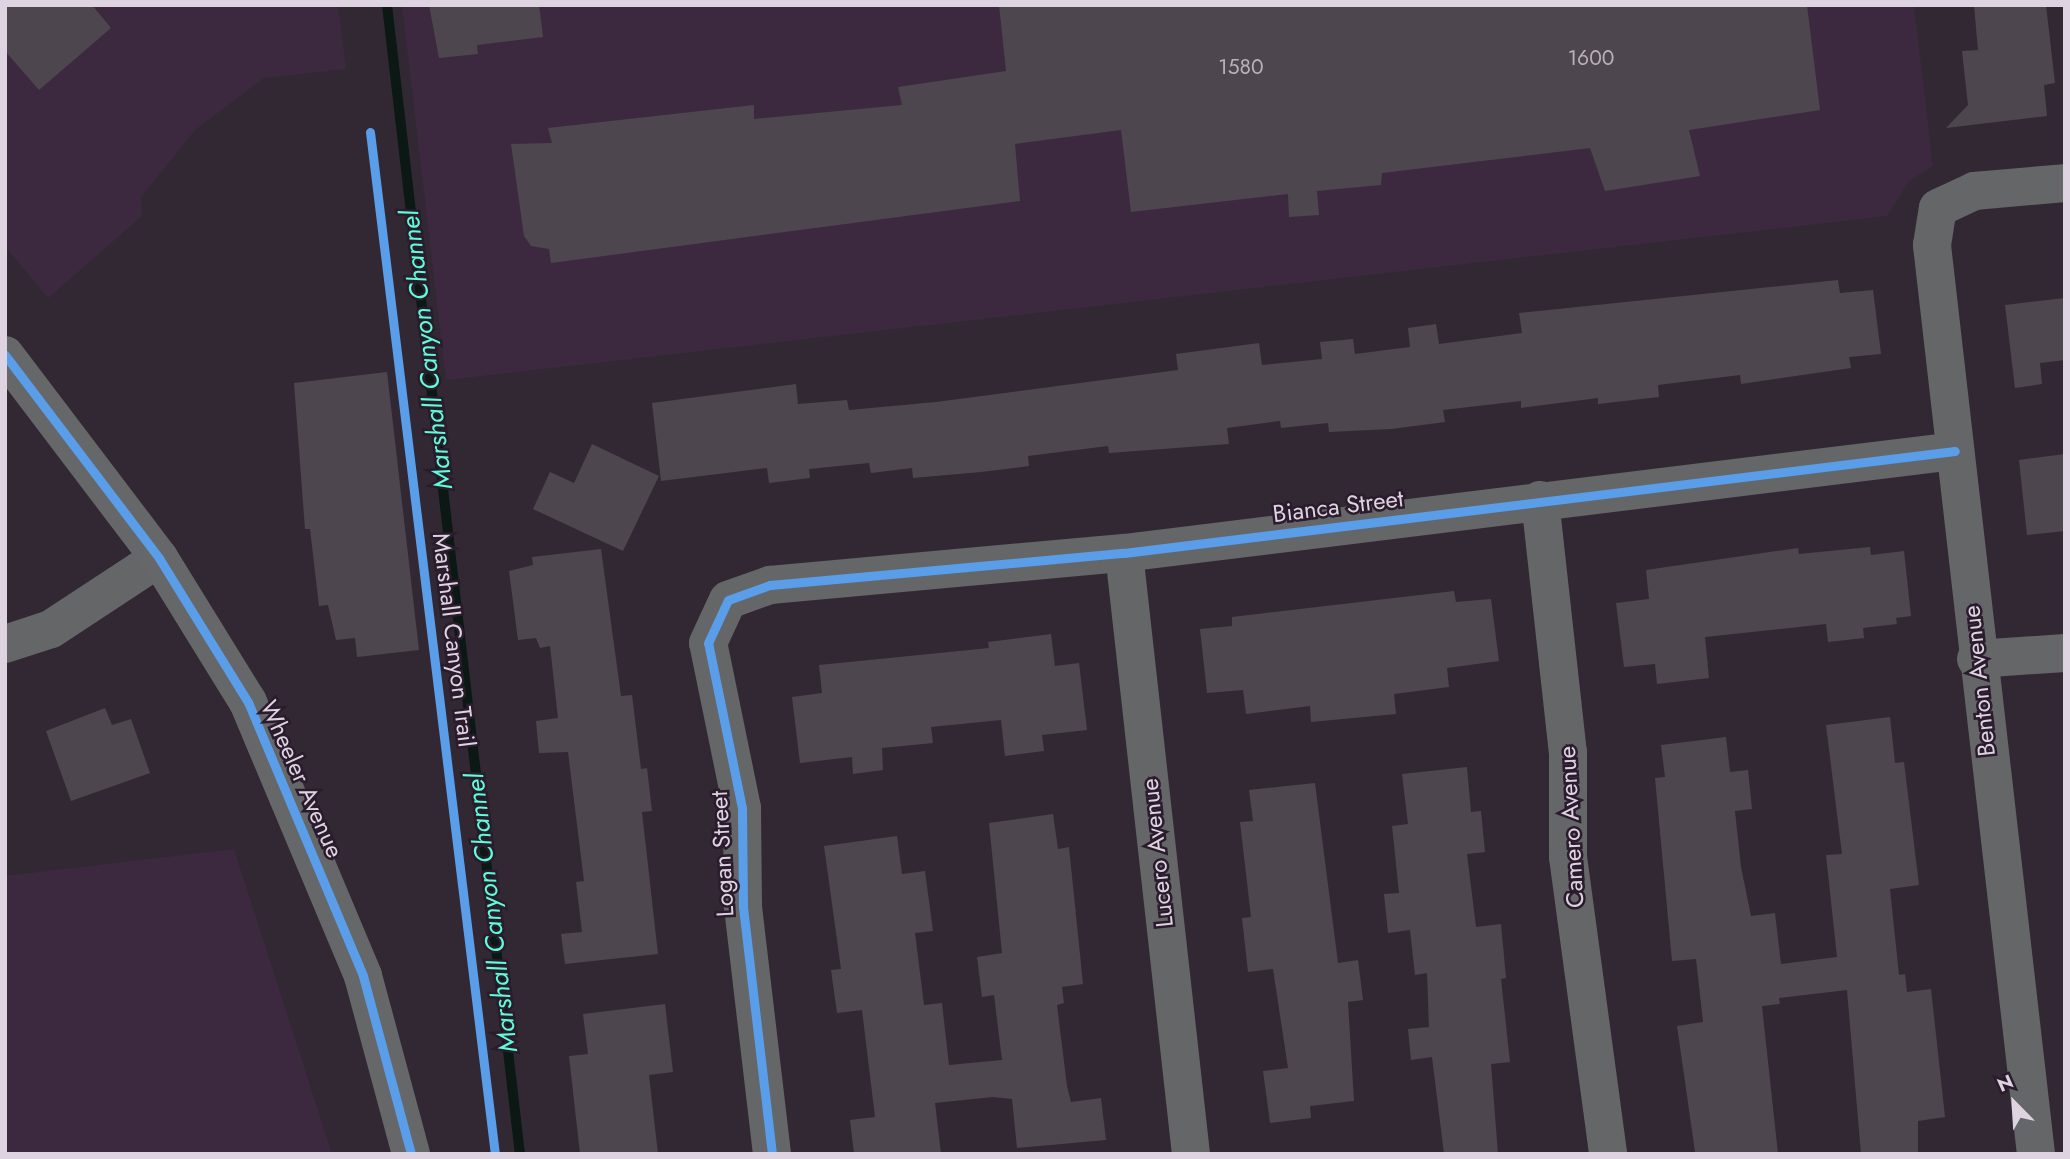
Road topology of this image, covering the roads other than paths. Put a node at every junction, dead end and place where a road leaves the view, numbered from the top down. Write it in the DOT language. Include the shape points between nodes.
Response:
graph roads {
  1 [pos="2065,183"];
  2 [pos="5,355"];
  3 [pos="1955,451"];
  4 [pos="1540,500"];
  5 [pos="1124,553"];
  6 [pos="159,558"];
  7 [pos="728,600"];
  8 [pos="5,645"];
  9 [pos="2065,653"];
  10 [pos="1976,659"];
  11 [pos="411,1154"];
  12 [pos="772,1154"];
  13 [pos="1191,1154"];
  14 [pos="1608,1154"];
  15 [pos="2036,1154"];
  1 -- 3 [label="street, Benton Avenue" via="1974,191 1938,208 1932,245"];
  2 -- 6 [label="main road, Wheeler Avenue"];
  3 -- 4 [label="street, Bianca Street"];
  3 -- 10 [label="street, Benton Avenue"];
  4 -- 5 [label="street, Bianca Street"];
  4 -- 14 [label="street, Camero Avenue" via="1568,752 1568,857"];
  5 -- 7 [label="street, Bianca Street" via="770,585"];
  5 -- 13 [label="street, Lucero Avenue"];
  6 -- 8 [label="street" via="51,629"];
  6 -- 11 [label="main road, Wheeler Avenue" via="248,702 300,817 363,976"];
  7 -- 12 [label="street, Logan Street" via="708,643 742,807 743,906"];
  9 -- 10 [label="street"];
  10 -- 15 [label="street, Benton Avenue"];
}
